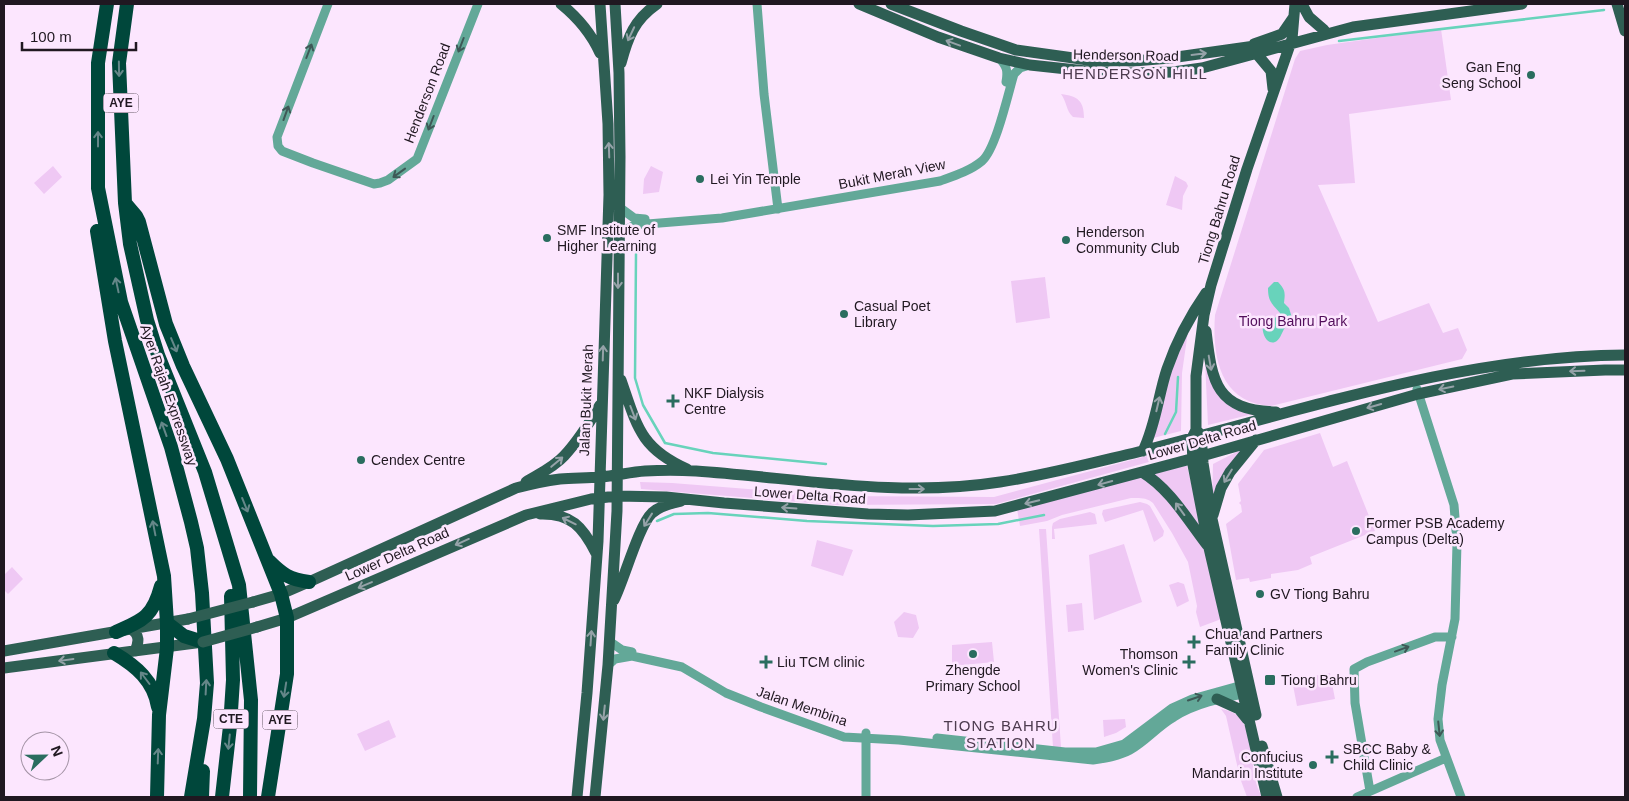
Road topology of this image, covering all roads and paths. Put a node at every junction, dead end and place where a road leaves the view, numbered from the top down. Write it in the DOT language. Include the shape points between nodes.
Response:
graph roads {
  1 [pos="107,4"];
  2 [pos="127,4"];
  3 [pos="328,4"];
  4 [pos="478,4"];
  5 [pos="561,4"];
  6 [pos="600,4"];
  7 [pos="615,4"];
  8 [pos="657,4"];
  9 [pos="757,4"];
  10 [pos="761,4"];
  11 [pos="859,4"];
  12 [pos="891,4"];
  13 [pos="1295,4"];
  14 [pos="1302,4"];
  15 [pos="1522,4"];
  16 [pos="1617,4"];
  17 [pos="1294,18"];
  18 [pos="1324,30"];
  19 [pos="1338,30"];
  20 [pos="1625,31"];
  21 [pos="1291,42"];
  22 [pos="1228,50"];
  23 [pos="1256,53"];
  24 [pos="1000,58"];
  25 [pos="604,62"];
  26 [pos="1030,65"];
  27 [pos="619,73"];
  28 [pos="1274,93"];
  29 [pos="98,188"];
  30 [pos="125,203"];
  31 [pos="780,206"];
  32 [pos="619,207"];
  33 [pos="619,233"];
  34 [pos="1211,285"];
  35 [pos="1204,315"];
  36 [pos="1625,356"];
  37 [pos="1625,370"];
  38 [pos="619,374"];
  39 [pos="1414,382"];
  40 [pos="1418,394"];
  41 [pos="601,402"];
  42 [pos="1288,412"];
  43 [pos="1196,434"];
  44 [pos="1256,440"];
  45 [pos="1143,451"];
  46 [pos="1197,457"];
  47 [pos="694,471"];
  48 [pos="1142,472"];
  49 [pos="616,475"];
  50 [pos="599,477"];
  51 [pos="516,488"];
  52 [pos="617,496"];
  53 [pos="599,498"];
  54 [pos="690,500"];
  55 [pos="526,515"];
  56 [pos="1212,519"];
  57 [pos="1209,548"];
  58 [pos="597,554"];
  59 [pos="232,558"];
  60 [pos="267,558"];
  61 [pos="164,576"];
  62 [pos="311,581"];
  63 [pos="281,594"];
  64 [pos="612,605"];
  65 [pos="287,618"];
  66 [pos="167,623"];
  67 [pos="131,629"];
  68 [pos="116,632"];
  69 [pos="1452,637"];
  70 [pos="197,642"];
  71 [pos="609,642"];
  72 [pos="167,648"];
  73 [pos="4,651"];
  74 [pos="135,651"];
  75 [pos="114,653"];
  76 [pos="608,664"];
  77 [pos="4,668"];
  78 [pos="1246,689"];
  79 [pos="1217,699"];
  80 [pos="159,715"];
  81 [pos="204,719"];
  82 [pos="1250,723"];
  83 [pos="866,736"];
  84 [pos="1072,756"];
  85 [pos="1446,758"];
  86 [pos="1370,791"];
  87 [pos="157,797"];
  88 [pos="191,797"];
  89 [pos="202,797"];
  90 [pos="222,797"];
  91 [pos="250,797"];
  92 [pos="268,797"];
  93 [pos="577,797"];
  94 [pos="595,797"];
  95 [pos="866,797"];
  96 [pos="1267,797"];
  97 [pos="1277,797"];
  98 [pos="1357,797"];
  99 [pos="1461,797"];
  29 -- 1 [label="highway, Ayer Rajah Expressway / AYE, one-way" via="98,63"];
  2 -- 30 [label="highway, Ayer Rajah Expressway / AYE, one-way" via="119,63"];
  4 -- 3 [label="street, Henderson Road, one-way" via="417,160 380,184 307,161 282,151 278,146 277,137"];
  5 -- 25 [label="main road" via="587,30"];
  6 -- 25 [label="main road, Jalan Bukit Merah"];
  7 -- 27 [label="main road"];
  8 -- 27 [label="main road, one-way" via="638,21 630,34"];
  9 -- 31 [label="street" via="764,94"];
  10 -- 31 [label="street"];
  24 -- 11 [label="main road, Henderson Road, one-way" via="938,37"];
  12 -- 22 [label="main road, Henderson Road, one-way" via="1016,50 1095,61 1152,59"];
  13 -- 17 [label="main road, Tiong Bahru Road"];
  14 -- 18 [label="main road"];
  15 -- 19 [label="main road, Henderson Road"];
  16 -- 20 [label="main road"];
  17 -- 21 [label="main road, Tiong Bahru Road"];
  17 -- 22 [label="main road" via="1282,34"];
  18 -- 19 [label="main road, Henderson Road"];
  18 -- 21 [label="main road, Henderson Road"];
  19 -- 21 [label="main road, Henderson Road"];
  21 -- 22 [label="main road, Henderson Road"];
  21 -- 23 [label="main road, Henderson Road"];
  21 -- 28 [label="main road, Tiong Bahru Road"];
  23 -- 26 [label="main road, Henderson Road" via="1202,68 1173,72 1095,72"];
  23 -- 28 [label="main road" via="1271,71"];
  24 -- 26 [label="main road, Henderson Road"];
  24 -- 31 [label="street, Bukit Merah View" via="1008,72 1000,108 984,151 972,163 939,176"];
  41 -- 25 [label="main road, Jalan Bukit Merah, one-way" via="609,161"];
  26 -- 31 [label="street, Bukit Merah View" via="1014,74 988,154 971,169 940,181"];
  27 -- 32 [label="main road"];
  28 -- 34 [label="main road, Tiong Bahru Road"];
  61 -- 29 [label="highway, one-way" via="108,307 96,224"];
  81 -- 29 [label="highway, Ayer Rajah Expressway / AYE, one-way" via="206,655 197,548 170,447 121,302"];
  30 -- 59 [label="highway, Ayer Rajah Expressway / AYE" via="130,244 147,320 205,472"];
  30 -- 60 [label="highway, one-way" via="139,222 166,324"];
  31 -- 32 [label="street, Bukit Merah View" via="641,220"];
  31 -- 33 [label="street, Bukit Merah View" via="722,218 641,224"];
  32 -- 33 [label="main road"];
  33 -- 38 [label="main road, one-way"];
  34 -- 35 [label="main road, Tiong Bahru Road"];
  45 -- 34 [label="main road, one-way" via="1176,345"];
  35 -- 42 [label="main road, one-way" via="1212,376 1227,398 1247,409"];
  35 -- 43 [label="main road, Tiong Bahru Road" via="1196,376"];
  36 -- 39 [label="main road, Lower Delta Road" via="1571,356 1510,363"];
  37 -- 40 [label="main road, Lower Delta Road, one-way" via="1512,374"];
  38 -- 47 [label="main road, one-way" via="635,420 649,445 670,461"];
  38 -- 49 [label="main road"];
  39 -- 40 [label="street"];
  39 -- 42 [label="main road, Lower Delta Road"];
  40 -- 44 [label="main road, Lower Delta Road, one-way"];
  40 -- 69 [label="street" via="1455,510 1458,559"];
  41 -- 50 [label="main road, Jalan Bukit Merah"];
  51 -- 41 [label="main road, one-way" via="548,470 564,456"];
  42 -- 43 [label="main road, Lower Delta Road"];
  43 -- 45 [label="main road, Lower Delta Road"];
  43 -- 46 [label="main road, Tiong Bahru Road"];
  44 -- 46 [label="main road, Lower Delta Road"];
  44 -- 56 [label="main road, one-way" via="1221,488"];
  47 -- 45 [label="main road, Lower Delta Road, one-way" via="903,489 949,488 1001,482"];
  46 -- 48 [label="main road, Lower Delta Road"];
  46 -- 56 [label="main road, Tiong Bahru Road"];
  46 -- 57 [label="main road, Tiong Bahru Road"];
  47 -- 49 [label="main road, Lower Delta Road" via="643,471"];
  48 -- 54 [label="main road, Lower Delta Road, one-way" via="995,511 868,514"];
  57 -- 48 [label="main road, one-way" via="1169,494"];
  49 -- 50 [label="main road, Lower Delta Road"];
  49 -- 52 [label="main road"];
  50 -- 51 [label="main road, Lower Delta Road" via="562,479"];
  50 -- 53 [label="main road, Jalan Bukit Merah"];
  51 -- 62 [label="main road, Lower Delta Road"];
  52 -- 53 [label="main road, Lower Delta Road"];
  52 -- 54 [label="main road, Lower Delta Road"];
  52 -- 64 [label="main road"];
  53 -- 55 [label="main road, Lower Delta Road"];
  53 -- 58 [label="main road, Jalan Bukit Merah"];
  54 -- 64 [label="main road, one-way" via="665,505 650,515"];
  58 -- 55 [label="main road, one-way" via="585,532 571,521 560,516"];
  55 -- 65 [label="main road, Lower Delta Road, one-way"];
  56 -- 78 [label="main road, Tiong Bahru Road"];
  57 -- 78 [label="main road, Tiong Bahru Road"];
  93 -- 58 [label="main road, Jalan Bukit Merah, one-way"];
  59 -- 90 [label="highway, Ayer Rajah Expressway / CTE, one-way" via="230,726"];
  59 -- 91 [label="highway, Ayer Rajah Expressway / AYE" via="241,600 251,700"];
  60 -- 62 [label="highway" via="292,579"];
  60 -- 63 [label="highway"];
  61 -- 66 [label="highway"];
  61 -- 68 [label="highway" via="153,608 138,622"];
  62 -- 63 [label="main road, Lower Delta Road"];
  63 -- 65 [label="highway"];
  63 -- 66 [label="main road, Lower Delta Road, bridge"];
  64 -- 71 [label="main road"];
  65 -- 70 [label="main road, Lower Delta Road, bridge"];
  65 -- 92 [label="highway, AYE, one-way" via="287,674"];
  66 -- 67 [label="main road, Lower Delta Road"];
  66 -- 70 [label="highway"];
  66 -- 72 [label="highway"];
  67 -- 68 [label="main road, Lower Delta Road"];
  67 -- 74 [label="main road" via="136,632 139,643"];
  68 -- 73 [label="main road, Lower Delta Road"];
  69 -- 85 [label="street, one-way" via="1438,720"];
  86 -- 69 [label="street, one-way" via="1354,669 1435,638"];
  70 -- 72 [label="main road, Lower Delta Road"];
  71 -- 76 [label="main road"];
  71 -- 83 [label="street, Jalan Membina" via="622,650 683,663 728,689 802,718"];
  72 -- 74 [label="main road, Lower Delta Road"];
  72 -- 80 [label="highway"];
  74 -- 75 [label="main road, Lower Delta Road"];
  75 -- 77 [label="main road, Lower Delta Road, one-way"];
  80 -- 75 [label="highway, one-way" via="156,696 142,674"];
  76 -- 83 [label="street, Jalan Membina" via="615,659 632,656 682,667 726,693 827,732 844,737"];
  76 -- 94 [label="main road, one-way"];
  78 -- 79 [label="street, Jalan Membina"];
  78 -- 82 [label="main road, Tiong Bahru Road"];
  84 -- 78 [label="street, Jalan Membina, one-way" via="1124,744 1192,699"];
  78 -- 97 [label="main road, Tiong Bahru Road"];
  79 -- 82 [label="main road" via="1239,709"];
  79 -- 84 [label="street, Jalan Membina" via="1173,717 1130,750 1118,755 1093,760"];
  87 -- 80 [label="highway, one-way"];
  81 -- 88 [label="highway, Ayer Rajah Expressway / AYE"];
  81 -- 89 [label="highway, CTE"];
  82 -- 96 [label="main road, Tiong Bahru Road"];
  83 -- 84 [label="street, Jalan Membina"];
  83 -- 95 [label="street"];
  85 -- 86 [label="street"];
  85 -- 99 [label="street"];
  86 -- 98 [label="street"];
}
